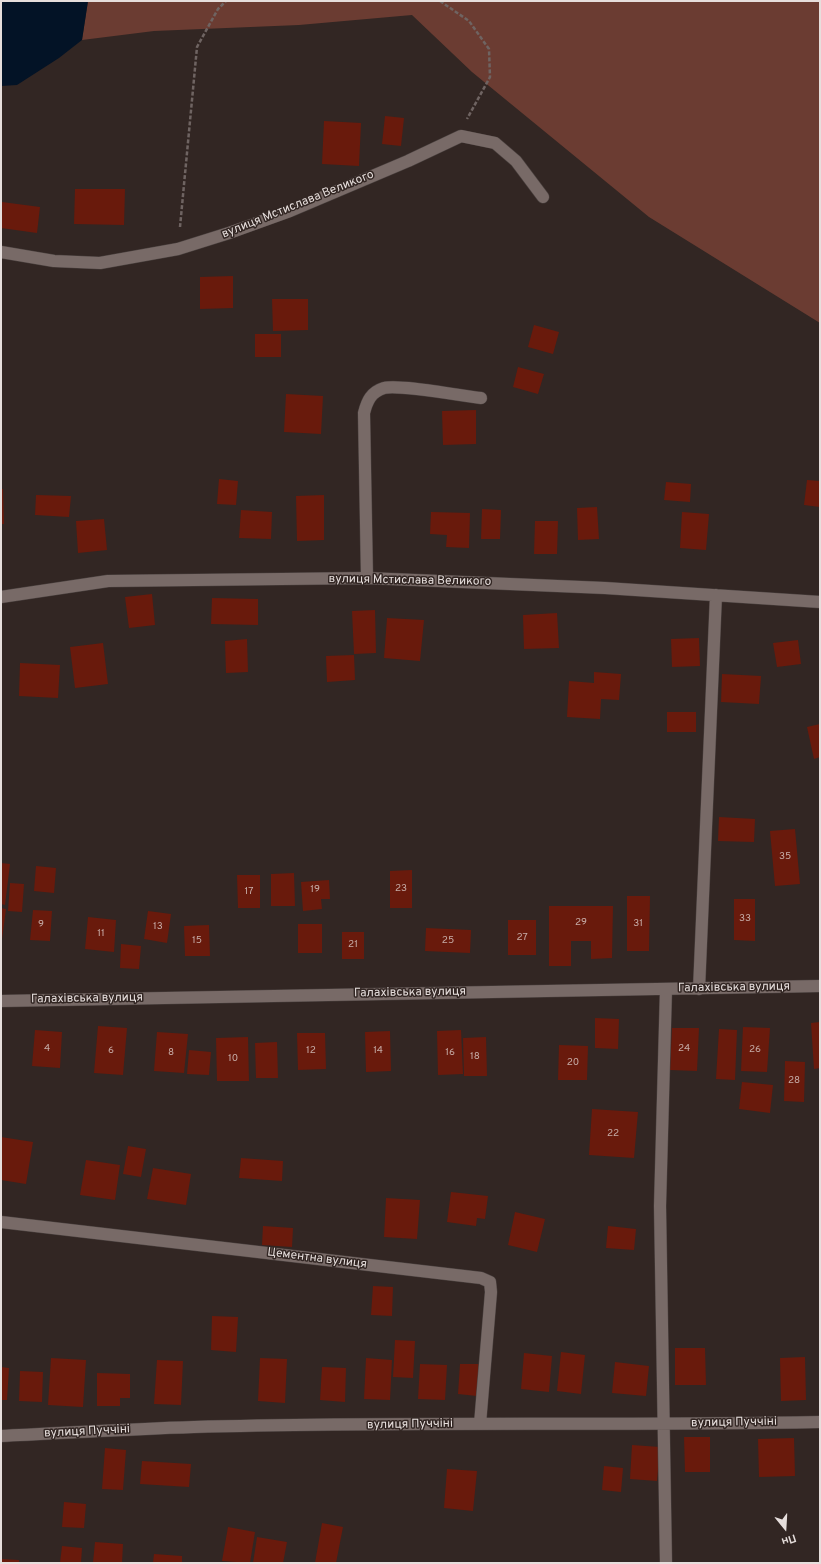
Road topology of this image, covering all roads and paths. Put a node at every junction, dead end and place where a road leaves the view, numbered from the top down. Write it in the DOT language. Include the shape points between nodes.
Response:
graph roads {
  1 [pos="226,1"];
  2 [pos="440,1"];
  3 [pos="461,136"];
  4 [pos="542,197"];
  5 [pos="178,249"];
  6 [pos="1,252"];
  7 [pos="481,398"];
  8 [pos="367,578"];
  9 [pos="716,595"];
  10 [pos="1,597"];
  11 [pos="820,602"];
  12 [pos="820,986"];
  13 [pos="666,989"];
  14 [pos="699,989"];
  15 [pos="1,1001"];
  16 [pos="1,1222"];
  17 [pos="820,1422"];
  18 [pos="480,1424"];
  19 [pos="663,1425"];
  20 [pos="1,1436"];
  21 [pos="666,1563"];
  1 -- 5 [label="path" via="197,47"];
  2 -- 3 [label="path" via="469,21 489,49 490,77 469,114"];
  3 -- 4 [label="street" via="495,143 516,161"];
  3 -- 5 [label="street, вулиця Мстислава Великого" via="290,211 229,234"];
  5 -- 6 [label="street, вулиця Мстислава Великого" via="100,263 54,261"];
  7 -- 8 [label="street" via="384,388 373,393 367,401 364,413"];
  8 -- 9 [label="street, вулиця Мстислава Великого"];
  8 -- 10 [label="street, вулиця Мстислава Великого" via="108,581"];
  9 -- 11 [label="street, вулиця Мстислава Великого"];
  9 -- 14 [label="street"];
  12 -- 14 [label="street, Галахівська вулиця"];
  13 -- 14 [label="street, Галахівська вулиця"];
  13 -- 15 [label="street, Галахівська вулиця"];
  13 -- 19 [label="street" via="660,1206"];
  16 -- 18 [label="street, Цементна вулиця" via="481,1278 490,1282 491,1292"];
  17 -- 19 [label="street, вулиця Пуччіні"];
  18 -- 19 [label="street, вулиця Пуччіні"];
  18 -- 20 [label="street, вулиця Пуччіні" via="194,1427"];
  19 -- 21 [label="street"];
}
